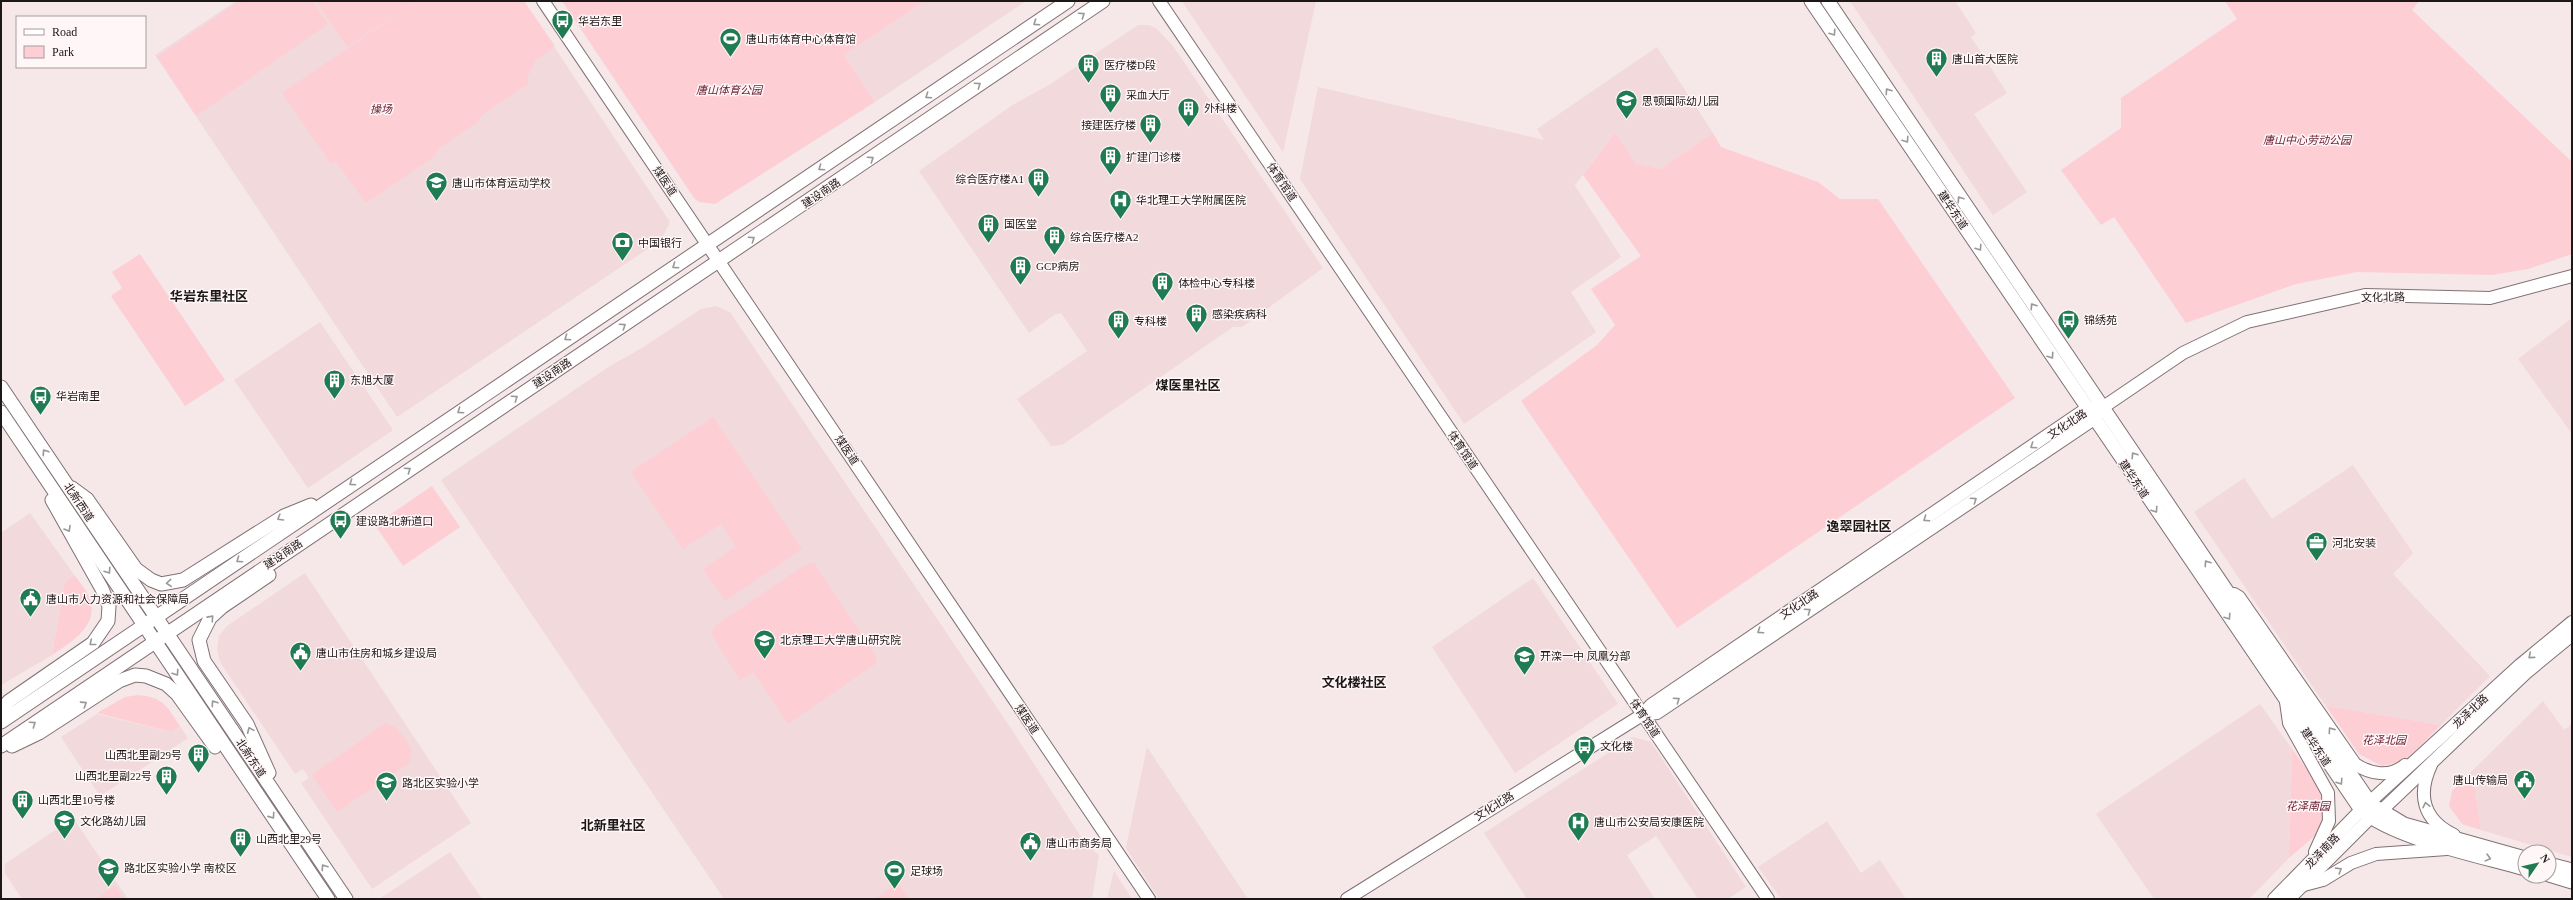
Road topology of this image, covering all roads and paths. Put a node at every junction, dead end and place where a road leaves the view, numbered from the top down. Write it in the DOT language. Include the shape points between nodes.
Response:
graph roads {
  1 [pos="543,1"];
  2 [pos="1068,1"];
  3 [pos="1103,1"];
  4 [pos="1159,1"];
  5 [pos="1811,1"];
  6 [pos="1828,1"];
  7 [pos="708,244"];
  8 [pos="720,261"];
  9 [pos="2572,276"];
  10 [pos="1,387"];
  11 [pos="2102,408"];
  12 [pos="1,412"];
  13 [pos="2090,414"];
  14 [pos="40,469"];
  15 [pos="66,484"];
  16 [pos="375,493"];
  17 [pos="329,499"];
  18 [pos="2220,583"];
  19 [pos="156,617"];
  20 [pos="2572,622"];
  21 [pos="144,625"];
  22 [pos="166,633"];
  23 [pos="2572,635"];
  24 [pos="155,640"];
  25 [pos="2286,702"];
  26 [pos="2479,703"];
  27 [pos="1,710"];
  28 [pos="1642,715"];
  29 [pos="1,722"];
  30 [pos="1,746"];
  31 [pos="1,750"];
  32 [pos="2432,760"];
  33 [pos="258,796"];
  34 [pos="283,804"];
  35 [pos="2371,811"];
  36 [pos="2451,848"];
  37 [pos="2489,848"];
  38 [pos="2517,856"];
  39 [pos="2557,866"];
  40 [pos="2517,867"];
  41 [pos="2572,870"];
  42 [pos="2557,877"];
  43 [pos="2572,882"];
  44 [pos="2299,883"];
  45 [pos="328,899"];
  46 [pos="346,899"];
  47 [pos="1149,899"];
  48 [pos="1346,899"];
  49 [pos="1768,899"];
  50 [pos="2274,899"];
  51 [pos="2290,899"];
  1 -- 7 [label="street, 煤医道"];
  2 -- 7 [label="main road, 建设南路, one-way"];
  8 -- 3 [label="main road, 建设南路, one-way"];
  4 -- 28 [label="street, 体育馆道"];
  5 -- 13 [label="main road, 建华东道, one-way"];
  11 -- 6 [label="main road, 建华东道, one-way"];
  7 -- 8 [label="street, 煤医道"];
  7 -- 17 [label="main road, 建设南路, one-way"];
  16 -- 8 [label="main road, 建设南路, one-way"];
  8 -- 47 [label="street, 煤医道"];
  9 -- 11 [label="street, 文化北路" via="2490,298 2365,295 2247,322 2183,353"];
  15 -- 10 [label="main road, 北新西道, one-way"];
  11 -- 13 [label="street, 文化北路"];
  18 -- 11 [label="main road, 建华东道, one-way"];
  12 -- 14 [label="main road, 北新西道"];
  13 -- 25 [label="main road, 建华东道, one-way"];
  13 -- 28 [label="street, 文化北路" via="1658,700"];
  14 -- 21 [label="main road, 北新西道, one-way"];
  14 -- 27 [label="main road, one-way" via="52,502 102,589 108,606 108,620 93,643 9,701"];
  17 -- 15 [label="main road, one-way" via="284,516 183,580 161,584 136,569 87,499"];
  15 -- 19 [label="main road, 北新西道"];
  16 -- 22 [label="main road, 建设南路"];
  34 -- 16 [label="main road, one-way" via="247,724 204,661 199,640 204,626 222,607 363,510"];
  17 -- 19 [label="main road, 建设南路, one-way"];
  26 -- 18 [label="street, one-way" via="2451,724 2402,768 2391,773 2376,773 2363,769 2347,753 2239,597"];
  18 -- 35 [label="main road, 建华东道"];
  19 -- 21 [label="main road, 建设南路"];
  19 -- 22 [label="main road, 北新东道"];
  20 -- 26 [label="street, 龙泽北路, one-way"];
  21 -- 24 [label="main road, 北新东道"];
  21 -- 29 [label="main road, 建设南路"];
  22 -- 24 [label="main road, 建设南路"];
  34 -- 22 [label="main road, 北新东道, one-way"];
  23 -- 32 [label="street, 龙泽北路" via="2527,672"];
  30 -- 24 [label="main road, 建设南路, one-way"];
  24 -- 33 [label="main road, 北新东道, one-way"];
  25 -- 35 [label="main road, 建华东道, one-way"];
  25 -- 44 [label="street" via="2289,723 2326,789 2329,804 2326,832"];
  26 -- 35 [label="street, 龙泽北路"];
  28 -- 48 [label="street, 文化北路"];
  28 -- 49 [label="street, 体育馆道"];
  31 -- 33 [label="main road, one-way" via="39,734 119,681 135,675 146,676 166,684 177,694 237,778"];
  32 -- 35 [label="street, 龙泽北路"];
  37 -- 32 [label="street, one-way" via="2444,830 2428,815 2425,803 2425,778"];
  33 -- 45 [label="main road, 北新东道, one-way"];
  46 -- 34 [label="main road, 北新东道, one-way"];
  35 -- 36 [label="main road" via="2396,830"];
  35 -- 37 [label="main road, 建华东道" via="2404,824"];
  35 -- 44 [label="street, 龙泽南路"];
  36 -- 40 [label="main road, one-way"];
  44 -- 36 [label="street, one-way" via="2323,880 2351,863 2376,854"];
  37 -- 38 [label="main road, 建华东道"];
  39 -- 41 [label="main road"];
  42 -- 43 [label="main road"];
  44 -- 50 [label="street, 龙泽南路"];
  44 -- 51 [label="street, 龙泽南路"];
}
